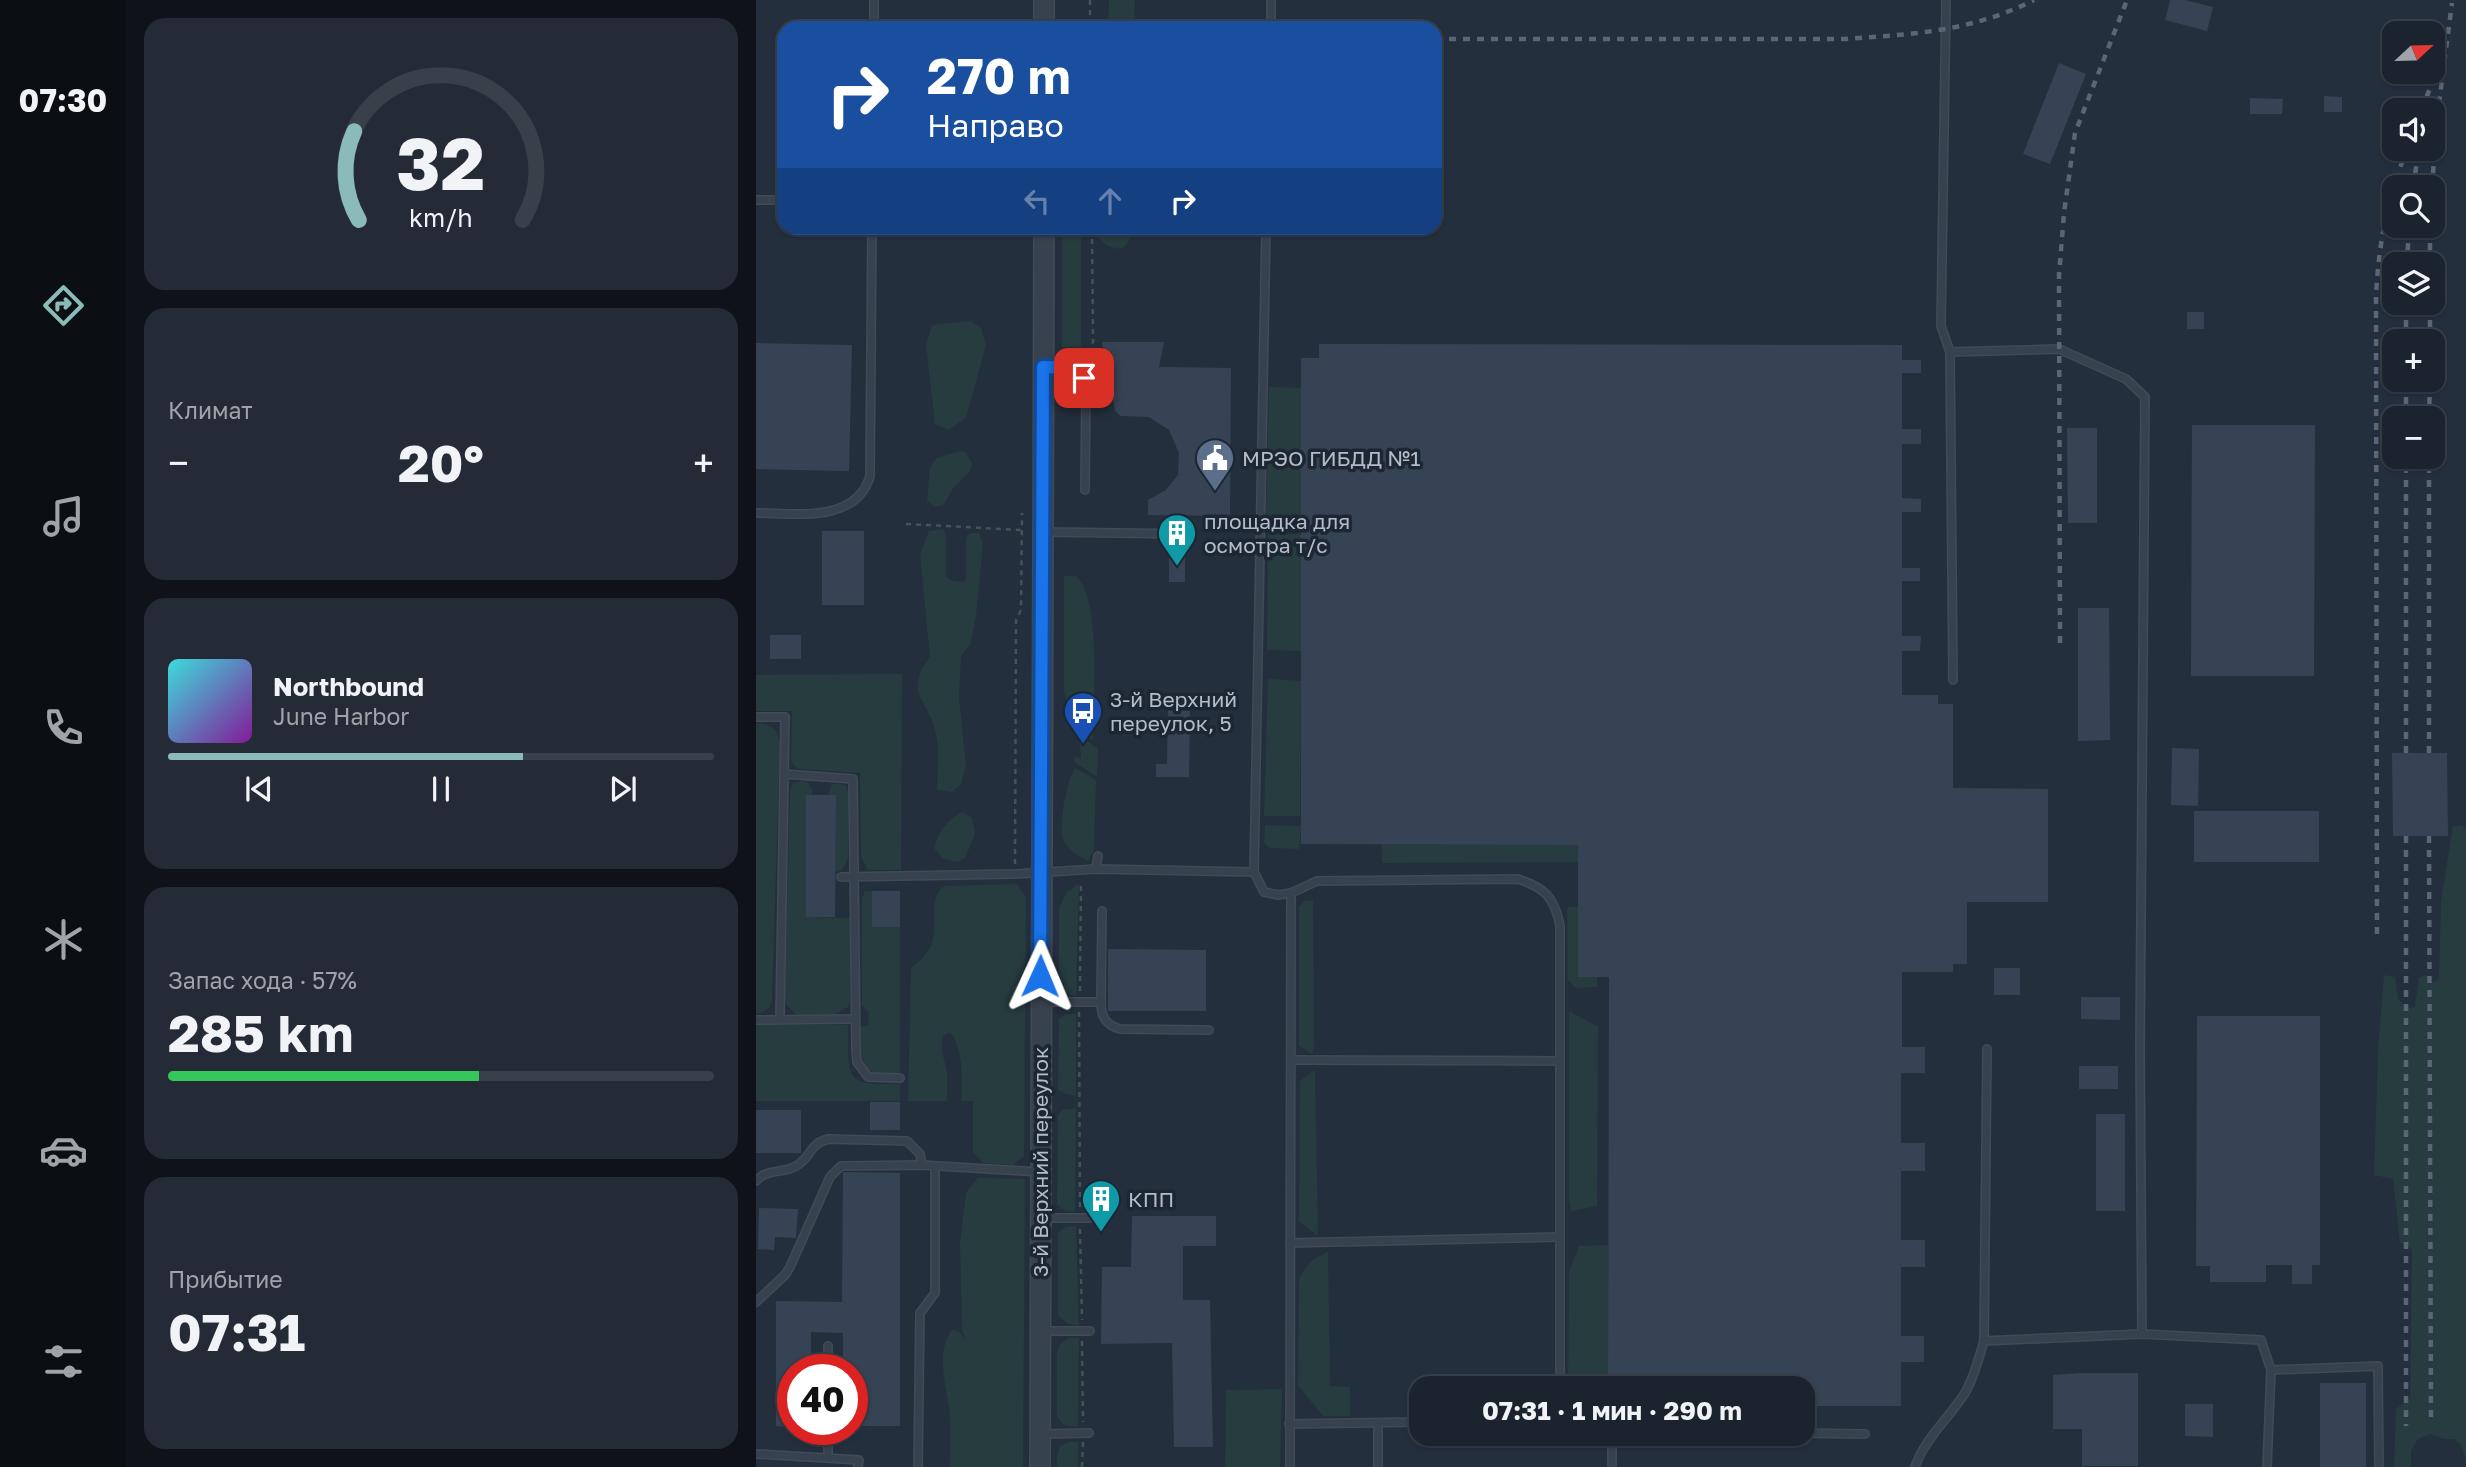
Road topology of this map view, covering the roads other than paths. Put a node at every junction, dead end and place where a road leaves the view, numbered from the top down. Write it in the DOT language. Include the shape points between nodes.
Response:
graph roads {
  1 [pos="874,0"];
  2 [pos="1044,0"];
  3 [pos="1271,0"];
  4 [pos="1946,0"];
  5 [pos="874,21"];
  6 [pos="1044,21"];
  7 [pos="1271,21"];
  8 [pos="756,200"];
  9 [pos="777,200"];
  10 [pos="872,235"];
  11 [pos="1044,235"];
  12 [pos="1266,235"];
  13 [pos="1950,352"];
  14 [pos="1043,367"];
  15 [pos="1085,490"];
  16 [pos="756,513"];
  17 [pos="1043,532"];
  18 [pos="1190,534"];
  19 [pos="1953,680"];
  20 [pos="756,717"];
  21 [pos="784,774"];
  22 [pos="1098,856"];
  23 [pos="1096,869"];
  24 [pos="1254,872"];
  25 [pos="1041,873"];
  26 [pos="841,877"];
  27 [pos="854,877"];
  28 [pos="1291,893"];
  29 [pos="1102,911"];
  30 [pos="1040,1002"];
  31 [pos="1101,1002"];
  32 [pos="855,1018"];
  33 [pos="756,1020"];
  34 [pos="780,1020"];
  35 [pos="1209,1030"];
  36 [pos="1987,1049"];
  37 [pos="1291,1060"];
  38 [pos="1560,1061"];
  39 [pos="900,1078"];
  40 [pos="922,1165"];
  41 [pos="935,1166"];
  42 [pos="1040,1172"];
  43 [pos="756,1181"];
  44 [pos="1041,1218"];
  45 [pos="1090,1218"];
  46 [pos="1560,1237"];
  47 [pos="1290,1243"];
  48 [pos="756,1302"];
  49 [pos="1041,1331"];
  50 [pos="1086,1331"];
  51 [pos="2142,1334"];
  52 [pos="1984,1341"];
  53 [pos="828,1346"];
  54 [pos="828,1354"];
  55 [pos="2271,1370"];
  56 [pos="1560,1376"];
  57 [pos="1409,1422"];
  58 [pos="1378,1423"];
  59 [pos="1289,1424"];
  60 [pos="1086,1433"];
  61 [pos="1815,1433"];
  62 [pos="1040,1434"];
  63 [pos="1865,1434"];
  64 [pos="828,1445"];
  65 [pos="1612,1446"];
  66 [pos="756,1454"];
  67 [pos="828,1458"];
  68 [pos="858,1467"];
  69 [pos="918,1467"];
  70 [pos="1040,1467"];
  71 [pos="1290,1467"];
  72 [pos="1378,1467"];
  73 [pos="1612,1467"];
  74 [pos="1915,1467"];
  75 [pos="2267,1467"];
  76 [pos="2379,1467"];
  1 -- 5 [label="lane"];
  2 -- 6 [label="street"];
  3 -- 7 [label="lane"];
  4 -- 13 [label="lane" via="1941,326"];
  8 -- 9 [label="lane"];
  10 -- 16 [label="lane" via="867,488 839,510"];
  11 -- 14 [label="street, 3-й Верхний переулок"];
  12 -- 24 [label="lane"];
  13 -- 19 [label="lane"];
  13 -- 51 [label="lane" via="2059,349 2126,379 2145,397"];
  14 -- 15 [label="lane" via="1079,371 1086,384"];
  14 -- 17 [label="street, 3-й Верхний переулок"];
  17 -- 18 [label="lane"];
  17 -- 25 [label="street, 3-й Верхний переулок"];
  20 -- 21 [label="lane" via="785,717"];
  21 -- 27 [label="lane" via="853,779"];
  21 -- 34 [label="lane"];
  22 -- 23 [label="lane"];
  23 -- 24 [label="lane"];
  23 -- 25 [label="lane"];
  24 -- 28 [label="lane" via="1264,892"];
  25 -- 27 [label="lane"];
  25 -- 30 [label="street, 3-й Верхний переулок"];
  26 -- 27 [label="lane"];
  27 -- 32 [label="lane"];
  28 -- 37 [label="lane"];
  28 -- 38 [label="lane" via="1317,880 1518,879 1534,884 1557,908 1560,925"];
  29 -- 31 [label="lane"];
  30 -- 31 [label="lane"];
  30 -- 42 [label="street, 3-й Верхний переулок"];
  31 -- 35 [label="lane" via="1104,1020 1120,1029"];
  32 -- 34 [label="lane"];
  32 -- 39 [label="lane" via="862,1070 877,1079"];
  33 -- 34 [label="lane"];
  36 -- 52 [label="lane"];
  37 -- 38 [label="lane"];
  37 -- 47 [label="lane"];
  38 -- 46 [label="lane"];
  40 -- 41 [label="lane"];
  40 -- 43 [label="lane" via="920,1154 907,1140 829,1139 819,1141 795,1168 761,1175"];
  40 -- 48 [label="lane" via="849,1164 835,1170 790,1267"];
  41 -- 42 [label="lane"];
  41 -- 69 [label="lane" via="935,1293 920,1313"];
  42 -- 44 [label="street, 3-й Верхний переулок"];
  44 -- 45 [label="lane"];
  44 -- 49 [label="street, 3-й Верхний переулок"];
  46 -- 47 [label="lane"];
  46 -- 56 [label="lane"];
  47 -- 59 [label="lane"];
  49 -- 50 [label="lane"];
  49 -- 62 [label="street, 3-й Верхний переулок"];
  51 -- 52 [label="lane"];
  51 -- 55 [label="lane" via="2261,1340"];
  52 -- 74 [label="lane" via="1966,1392"];
  53 -- 54 [label="lane"];
  55 -- 75 [label="lane"];
  55 -- 76 [label="lane" via="2378,1366"];
  57 -- 58 [label="lane"];
  58 -- 59 [label="lane"];
  58 -- 72 [label="lane"];
  59 -- 71 [label="lane"];
  60 -- 62 [label="lane"];
  61 -- 63 [label="lane"];
  62 -- 70 [label="street, 3-й Верхний переулок"];
  64 -- 67 [label="lane"];
  65 -- 73 [label="lane"];
  66 -- 67 [label="lane"];
  67 -- 68 [label="lane" via="859,1460"];
}
